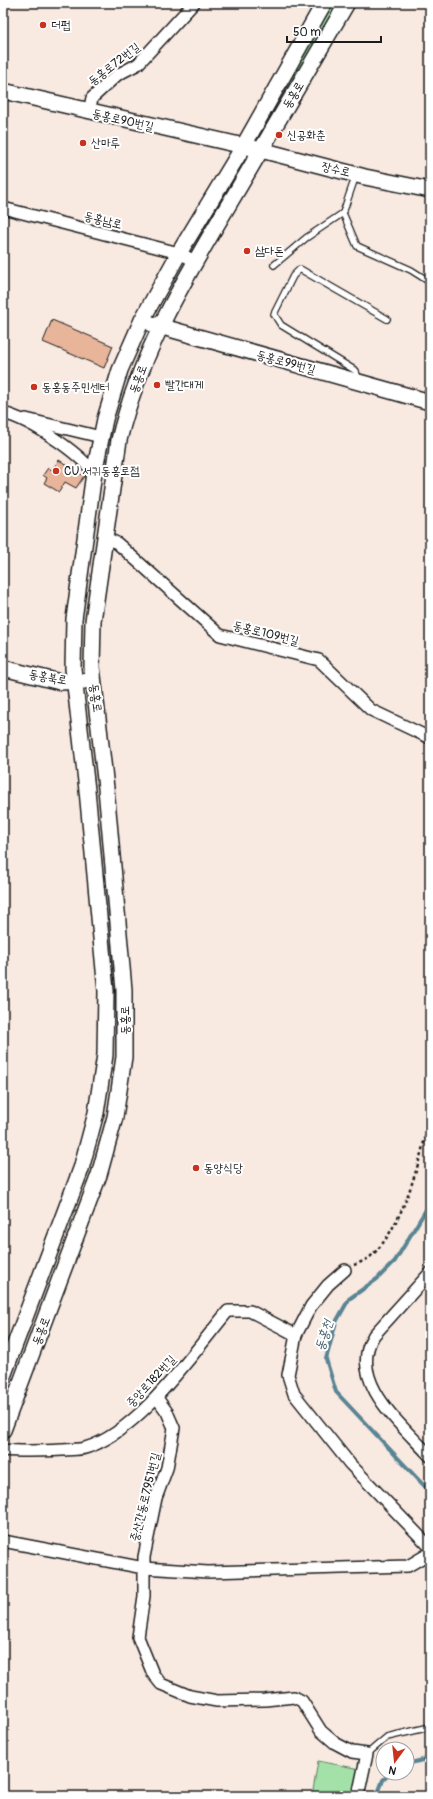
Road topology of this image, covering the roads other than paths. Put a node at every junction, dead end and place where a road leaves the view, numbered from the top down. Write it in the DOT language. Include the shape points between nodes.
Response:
graph roads {
  1 [pos="194,3"];
  2 [pos="324,3"];
  3 [pos="347,3"];
  4 [pos="3,91"];
  5 [pos="89,112"];
  6 [pos="243,146"];
  7 [pos="261,150"];
  8 [pos="356,174"];
  9 [pos="430,190"];
  10 [pos="3,208"];
  11 [pos="343,213"];
  12 [pos="179,253"];
  13 [pos="195,262"];
  14 [pos="274,265"];
  15 [pos="430,282"];
  16 [pos="387,319"];
  17 [pos="142,320"];
  18 [pos="161,327"];
  19 [pos="359,382"];
  20 [pos="430,402"];
  21 [pos="8,414"];
  22 [pos="101,438"];
  23 [pos="94,474"];
  24 [pos="106,538"];
  25 [pos="3,668"];
  26 [pos="93,680"];
  27 [pos="75,682"];
  28 [pos="430,738"];
  29 [pos="345,1270"];
  30 [pos="430,1272"];
  31 [pos="296,1335"];
  32 [pos="3,1376"];
  33 [pos="157,1398"];
  34 [pos="3,1430"];
  35 [pos="3,1450"];
  36 [pos="430,1456"];
  37 [pos="3,1541"];
  38 [pos="430,1547"];
  39 [pos="430,1553"];
  40 [pos="144,1568"];
  41 [pos="430,1727"];
  42 [pos="367,1754"];
  43 [pos="358,1796"];
  1 -- 5 [label="street, 동홍로72번길" via="138,64 117,75 92,98"];
  2 -- 6 [label="main road, 동홍로"];
  3 -- 7 [label="main road, 동홍로"];
  4 -- 5 [label="main road, 동홍로90번길"];
  5 -- 6 [label="main road, 동홍로90번길"];
  6 -- 7 [label="main road, 장수로"];
  6 -- 12 [label="main road, 동홍로"];
  7 -- 8 [label="main road, 장수로"];
  7 -- 13 [label="main road, 동홍로"];
  8 -- 9 [label="main road, 장수로"];
  8 -- 11 [label="lane"];
  10 -- 12 [label="street, 동홍남로"];
  11 -- 14 [label="lane" via="306,238"];
  11 -- 15 [label="lane" via="357,246 411,270"];
  12 -- 13 [label="street, 동홍남로"];
  12 -- 17 [label="main road, 동홍로"];
  13 -- 18 [label="main road, 동홍로"];
  16 -- 19 [label="lane" via="300,269 293,276 274,314 281,325 356,370"];
  17 -- 18 [label="main road, 동홍로99번길"];
  17 -- 22 [label="main road, 동홍로" via="120,370"];
  18 -- 19 [label="main road, 동홍로99번길"];
  18 -- 24 [label="main road, 동홍로" via="138,377 123,424"];
  19 -- 20 [label="main road, 동홍로99번길"];
  21 -- 22 [label="street"];
  21 -- 23 [label="street" via="69,449"];
  22 -- 23 [label="main road, 동홍로"];
  23 -- 27 [label="main road, 동홍로" via="74,619"];
  24 -- 26 [label="main road, 동홍로" via="93,621"];
  24 -- 28 [label="street, 동홍로109번길" via="117,543 220,635 319,660 371,710"];
  25 -- 27 [label="main road, 동홍북로" via="60,682"];
  26 -- 27 [label="main road, 동홍북로"];
  26 -- 34 [label="main road, 동홍로" via="106,788 124,990 124,1057 115,1117 99,1175"];
  27 -- 32 [label="main road, 동홍로" via="106,991 105,1055 96,1113 81,1169"];
  29 -- 31 [label="street" via="328,1285 311,1306"];
  30 -- 36 [label="street" via="374,1335 368,1345 367,1368 377,1397"];
  31 -- 33 [label="street, 중앙로182번길" via="250,1310 228,1311"];
  31 -- 38 [label="street" via="288,1375 294,1394 350,1464"];
  33 -- 35 [label="street, 중앙로182번길" via="112,1435 85,1448 26,1453"];
  33 -- 40 [label="street, 중산간동로7951번길" via="174,1428 167,1468 156,1498"];
  37 -- 40 [label="street"];
  39 -- 40 [label="street" via="408,1566 208,1572"];
  40 -- 42 [label="street, 중산간동로7951번길" via="144,1596 138,1637 153,1674 161,1684 190,1696 217,1701 294,1697 302,1700 321,1731 335,1743 352,1752"];
  41 -- 42 [label="lane" via="387,1737"];
  42 -- 43 [label="street"];
}
